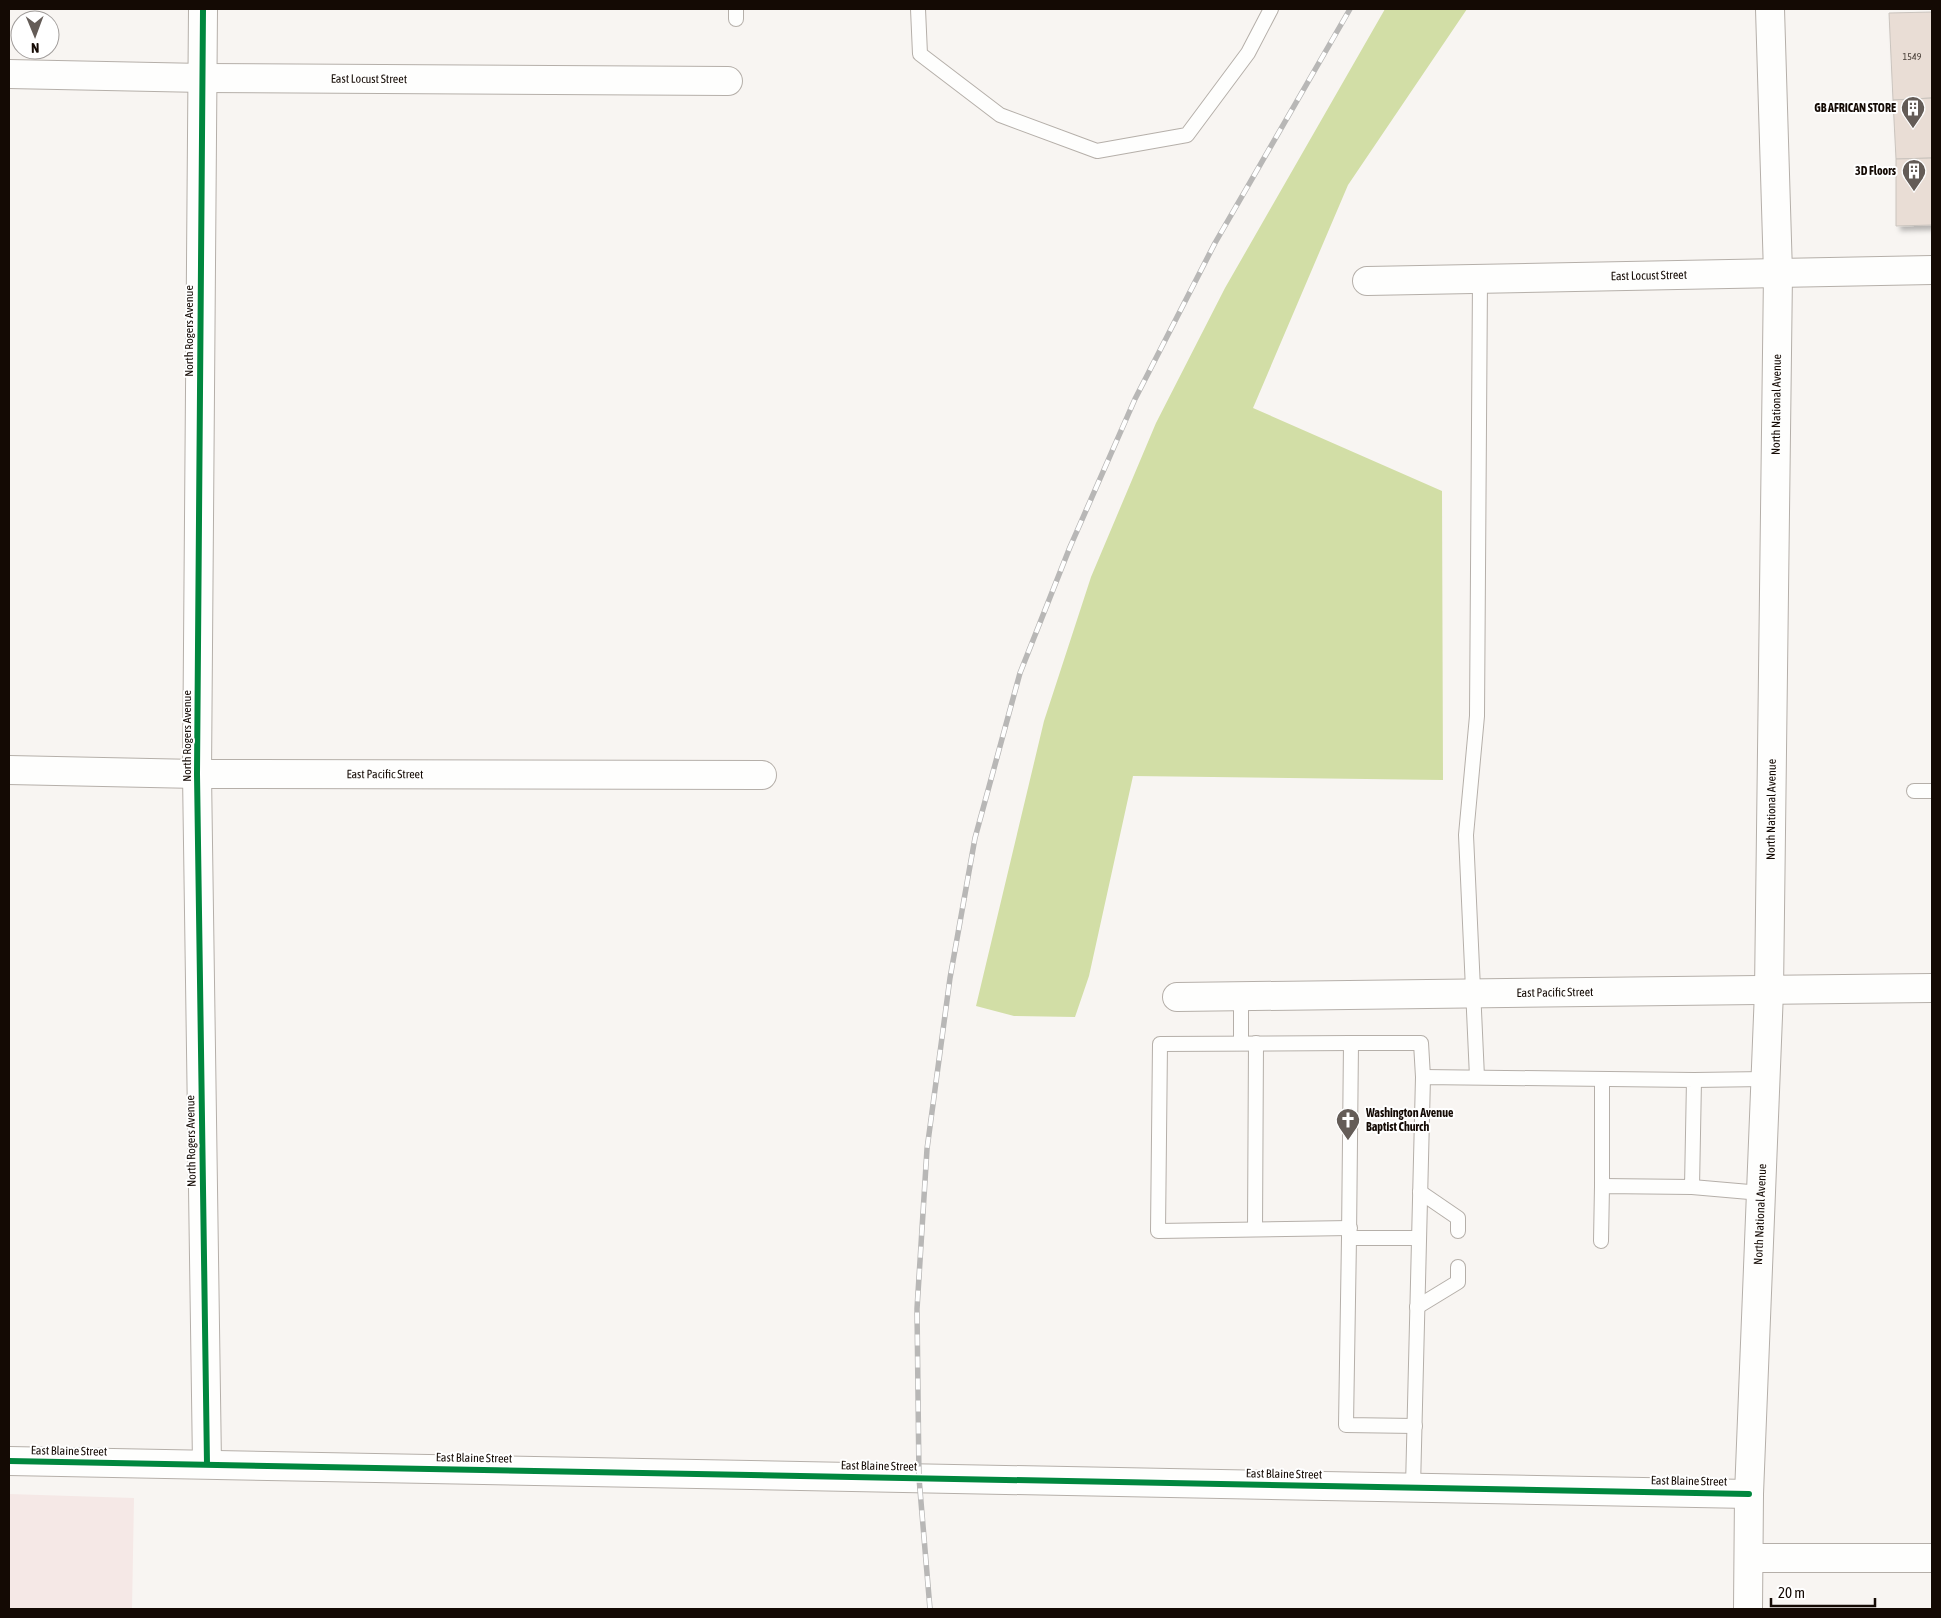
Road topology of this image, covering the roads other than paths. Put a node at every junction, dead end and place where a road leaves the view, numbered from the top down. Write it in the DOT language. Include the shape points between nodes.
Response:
graph roads {
  1 [pos="203,9"];
  2 [pos="918,9"];
  3 [pos="1271,9"];
  4 [pos="1770,9"];
  5 [pos="9,74"];
  6 [pos="203,78"];
  7 [pos="728,81"];
  8 [pos="1932,270"];
  9 [pos="1778,273"];
  10 [pos="1480,279"];
  11 [pos="1367,281"];
  12 [pos="9,770"];
  13 [pos="197,774"];
  14 [pos="762,775"];
  15 [pos="1914,791"];
  16 [pos="1932,791"];
  17 [pos="1932,988"];
  18 [pos="1769,991"];
  19 [pos="1473,994"];
  20 [pos="1241,996"];
  21 [pos="1177,997"];
  22 [pos="1241,1043"];
  23 [pos="1256,1043"];
  24 [pos="1350,1043"];
  25 [pos="1423,1076"];
  26 [pos="1476,1077"];
  27 [pos="1602,1078"];
  28 [pos="1765,1078"];
  29 [pos="1694,1080"];
  30 [pos="1602,1186"];
  31 [pos="1692,1187"];
  32 [pos="1420,1192"];
  33 [pos="1761,1193"];
  34 [pos="1255,1229"];
  35 [pos="1458,1231"];
  36 [pos="1350,1233"];
  37 [pos="1419,1238"];
  38 [pos="1601,1240"];
  39 [pos="1458,1266"];
  40 [pos="1417,1307"];
  41 [pos="1415,1426"];
  42 [pos="9,1461"];
  43 [pos="207,1464"];
  44 [pos="1413,1487"];
  45 [pos="1749,1494"];
  46 [pos="1750,1558"];
  47 [pos="1932,1558"];
  48 [pos="1748,1609"];
  1 -- 6 [label="street, North Rogers Avenue"];
  2 -- 3 [label="lane" via="920,54 1000,115 1097,151 1187,135 1248,53"];
  4 -- 9 [label="street, North National Avenue"];
  5 -- 6 [label="street, East Locust Street"];
  6 -- 7 [label="street, East Locust Street"];
  6 -- 13 [label="street, North Rogers Avenue"];
  8 -- 9 [label="street, East Locust Street"];
  9 -- 10 [label="street, East Locust Street"];
  9 -- 18 [label="street, North National Avenue"];
  10 -- 11 [label="street, East Locust Street"];
  10 -- 19 [label="lane" via="1477,716 1466,835"];
  12 -- 13 [label="street, East Pacific Street"];
  13 -- 14 [label="street, East Pacific Street"];
  13 -- 43 [label="street, North Rogers Avenue"];
  15 -- 16 [label="lane"];
  17 -- 18 [label="street, East Pacific Street"];
  18 -- 19 [label="street, East Pacific Street"];
  18 -- 28 [label="street, North National Avenue"];
  19 -- 20 [label="street, East Pacific Street"];
  19 -- 26 [label="lane"];
  20 -- 21 [label="street, East Pacific Street"];
  20 -- 22 [label="lane"];
  22 -- 23 [label="lane"];
  22 -- 34 [label="lane" via="1160,1044 1158,1231"];
  23 -- 24 [label="lane"];
  23 -- 34 [label="lane"];
  24 -- 25 [label="lane" via="1422,1043"];
  24 -- 36 [label="lane"];
  25 -- 26 [label="lane"];
  25 -- 32 [label="lane"];
  26 -- 27 [label="lane"];
  27 -- 29 [label="lane"];
  27 -- 30 [label="lane"];
  28 -- 29 [label="lane"];
  28 -- 33 [label="street, North National Avenue"];
  29 -- 31 [label="lane"];
  30 -- 31 [label="lane"];
  30 -- 38 [label="lane"];
  31 -- 33 [label="lane"];
  32 -- 35 [label="lane" via="1458,1218"];
  32 -- 37 [label="lane"];
  33 -- 45 [label="street, North National Avenue"];
  34 -- 36 [label="lane"];
  36 -- 37 [label="lane"];
  36 -- 41 [label="lane" via="1346,1425"];
  37 -- 40 [label="lane"];
  39 -- 40 [label="lane" via="1458,1282"];
  40 -- 41 [label="lane"];
  41 -- 44 [label="lane"];
  42 -- 43 [label="street, East Blaine Street"];
  43 -- 44 [label="street, East Blaine Street"];
  44 -- 45 [label="street, East Blaine Street"];
  45 -- 46 [label="street, North National Avenue"];
  46 -- 47 [label="street"];
  46 -- 48 [label="street, North National Avenue"];
}
